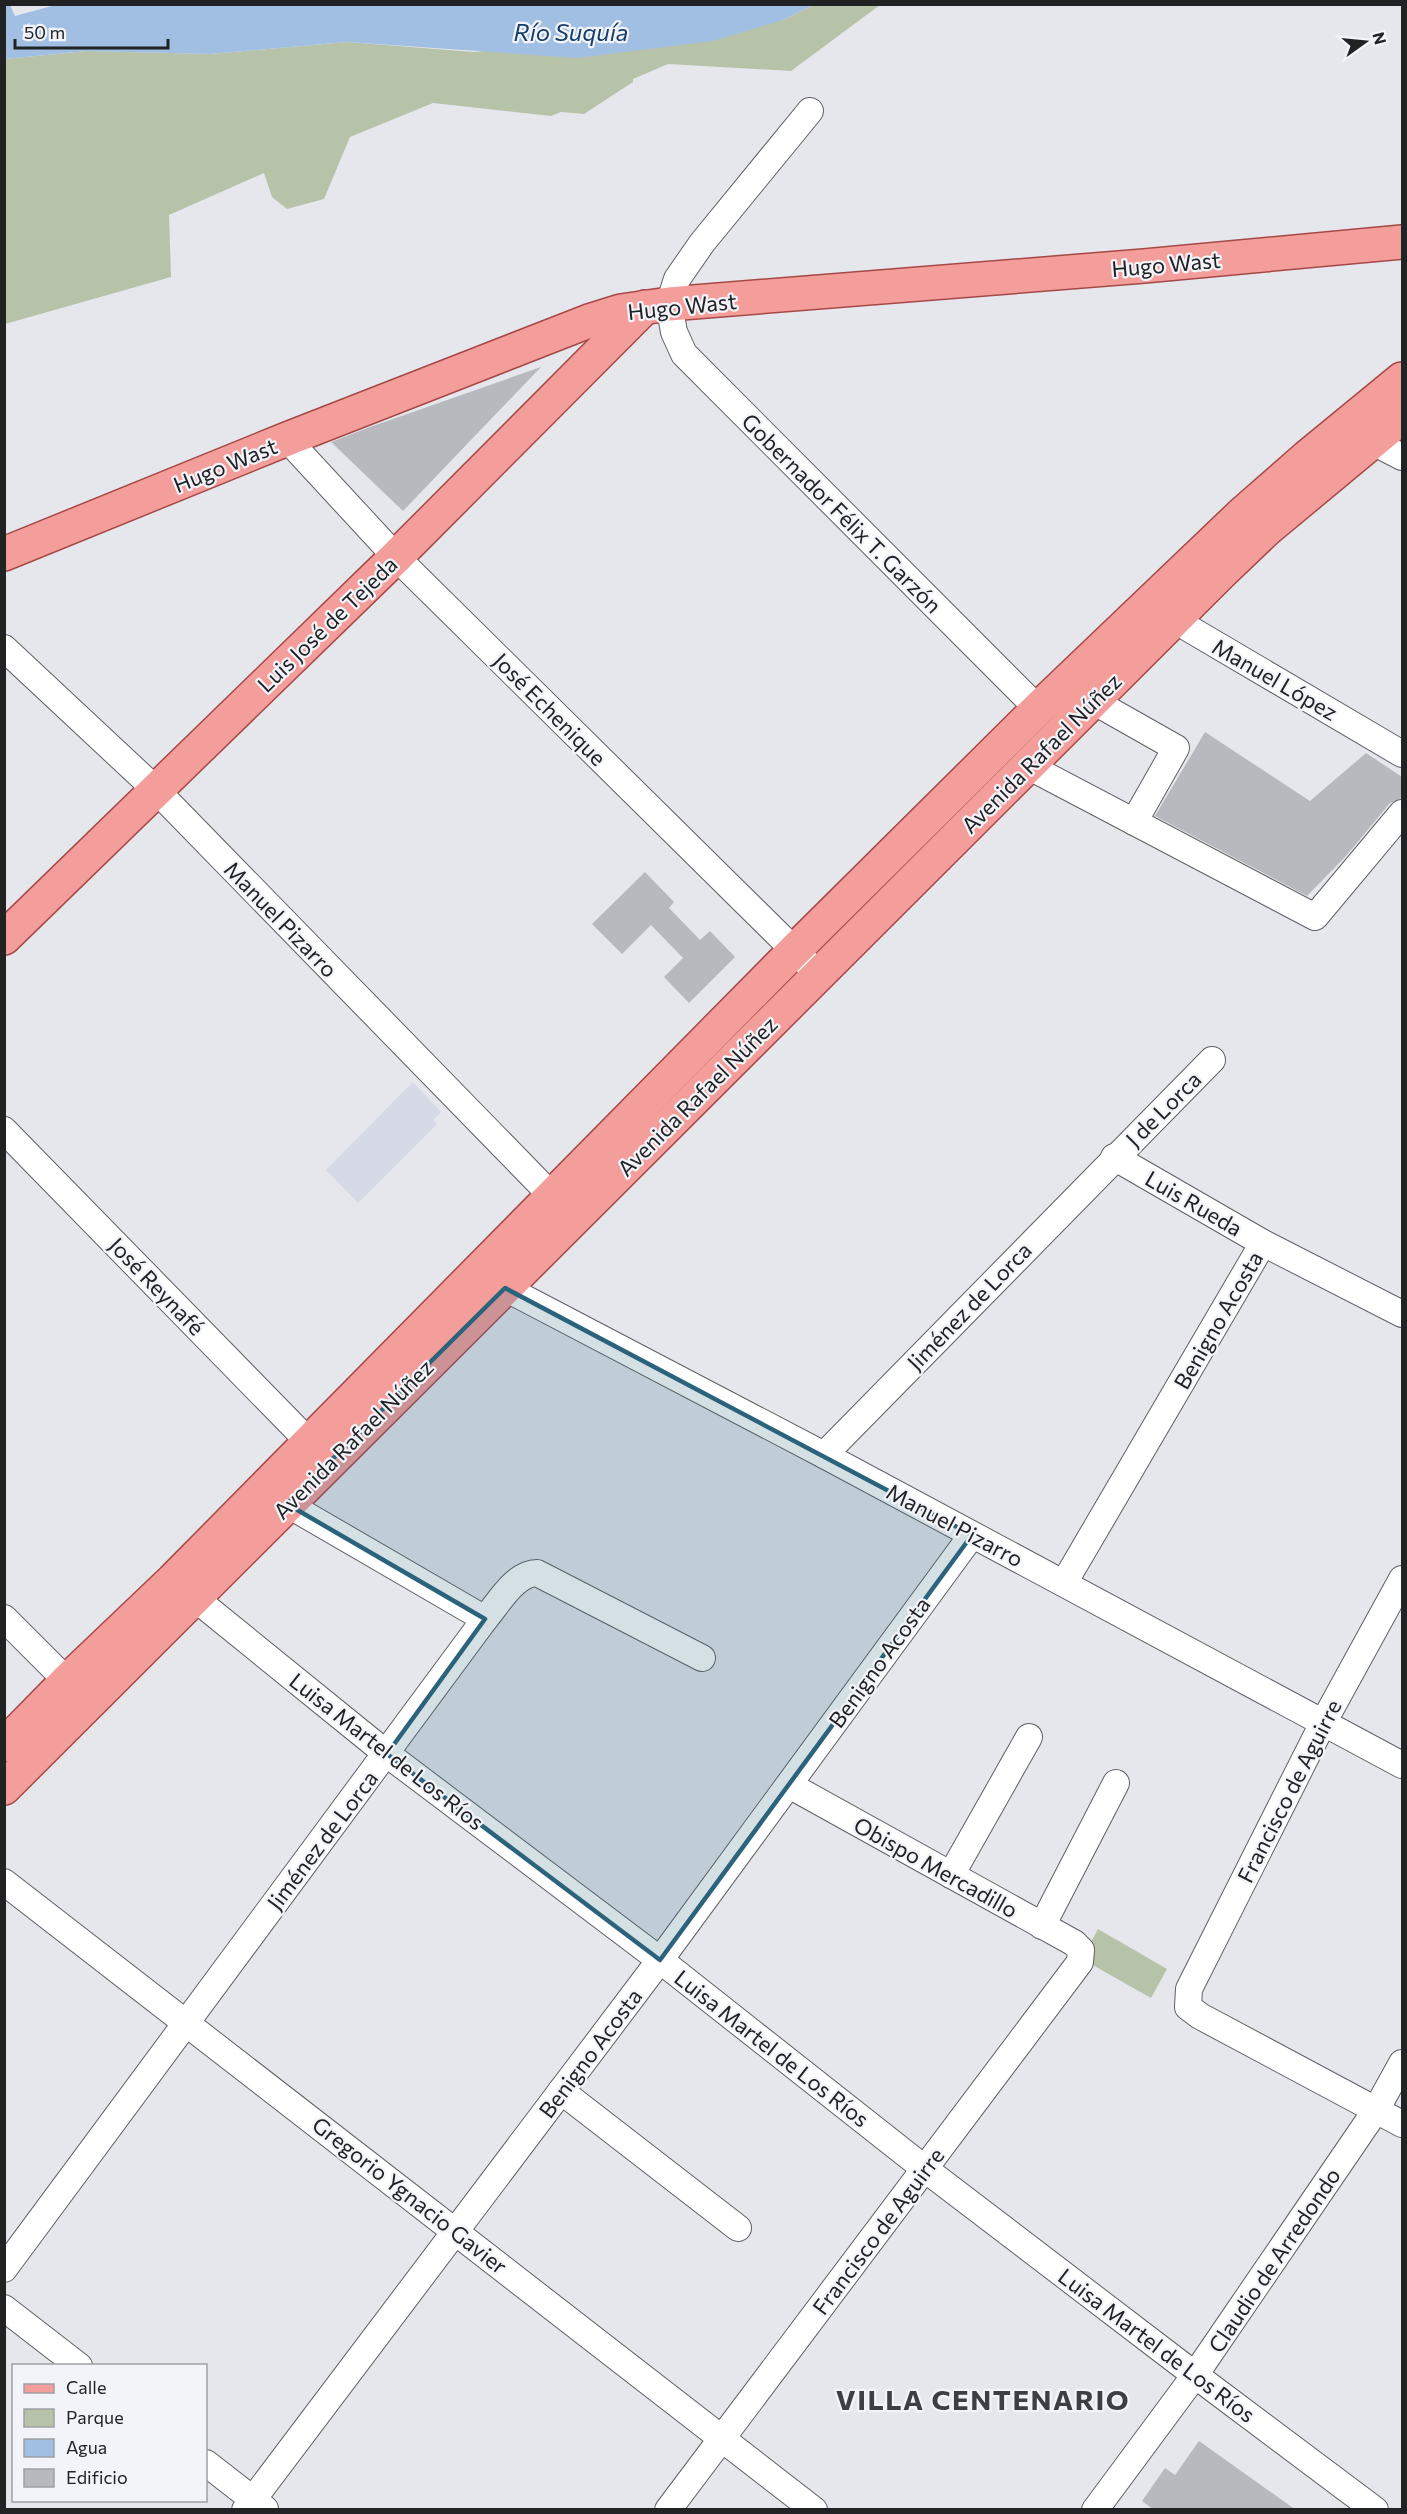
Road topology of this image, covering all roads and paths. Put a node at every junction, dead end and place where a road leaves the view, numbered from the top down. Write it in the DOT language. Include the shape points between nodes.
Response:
graph roads {
  1 [pos="810,111"];
  2 [pos="1402,242"];
  3 [pos="657,305"];
  4 [pos="1402,379"];
  5 [pos="1402,417"];
  6 [pos="287,440"];
  7 [pos="1373,442"];
  8 [pos="1402,457"];
  9 [pos="4,554"];
  10 [pos="396,557"];
  11 [pos="1165,608"];
  12 [pos="4,648"];
  13 [pos="1093,701"];
  14 [pos="1038,709"];
  15 [pos="1402,754"];
  16 [pos="1028,766"];
  17 [pos="156,790"];
  18 [pos="1402,813"];
  19 [pos="1134,822"];
  20 [pos="4,938"];
  21 [pos="794,951"];
  22 [pos="819,973"];
  23 [pos="1212,1060"];
  24 [pos="4,1130"];
  25 [pos="1114,1157"];
  26 [pos="552,1196"];
  27 [pos="1263,1243"];
  28 [pos="505,1288"];
  29 [pos="1402,1314"];
  30 [pos="309,1442"];
  31 [pos="824,1455"];
  32 [pos="288,1504"];
  33 [pos="972,1535"];
  34 [pos="1402,1579"];
  35 [pos="1064,1583"];
  36 [pos="184,1589"];
  37 [pos="4,1618"];
  38 [pos="485,1619"];
  39 [pos="702,1658"];
  40 [pos="67,1682"];
  41 [pos="1323,1723"];
  42 [pos="1029,1737"];
  43 [pos="4,1745"];
  44 [pos="387,1754"];
  45 [pos="1402,1765"];
  46 [pos="1116,1783"];
  47 [pos="789,1785"];
  48 [pos="4,1788"];
  49 [pos="951,1875"];
  50 [pos="4,1882"];
  51 [pos="1042,1926"];
  52 [pos="1081,1950"];
  53 [pos="660,1960"];
  54 [pos="186,2020"];
  55 [pos="1402,2063"];
  56 [pos="561,2091"];
  57 [pos="1376,2110"];
  58 [pos="1402,2124"];
  59 [pos="926,2169"];
  60 [pos="738,2228"];
  61 [pos="456,2230"];
  62 [pos="4,2269"];
  63 [pos="4,2308"];
  64 [pos="76,2364"];
  65 [pos="1195,2375"];
  66 [pos="721,2438"];
  67 [pos="207,2464"];
  68 [pos="254,2506"];
  69 [pos="668,2510"];
  70 [pos="814,2510"];
  71 [pos="1095,2510"];
  72 [pos="1375,2510"];
  1 -- 3 [label="street, Luis José de Tejeda" via="702,243"];
  2 -- 3 [label="main road, Hugo Wast"];
  3 -- 6 [label="main road, Hugo Wast" via="589,321"];
  3 -- 10 [label="main road, Luis José de Tejeda"];
  3 -- 14 [label="street, Gobernador Félix T. Garzón" via="684,354"];
  4 -- 11 [label="main road, Avenida Rafael Núñez" via="1274,485"];
  5 -- 7 [label="main road, Avenida Rafael Núñez"];
  6 -- 9 [label="main road, Hugo Wast"];
  6 -- 10 [label="street, José Echenique"];
  7 -- 8 [label="street"];
  7 -- 11 [label="main road, Avenida Rafael Núñez"];
  10 -- 17 [label="main road, Luis José de Tejeda"];
  10 -- 21 [label="street, José Echenique"];
  11 -- 13 [label="main road, Avenida Rafael Núñez"];
  11 -- 14 [label="main road, Avenida Rafael Núñez"];
  11 -- 15 [label="street, Manuel López" via="1188,628"];
  12 -- 17 [label="street, Manuel Pizarro"];
  13 -- 16 [label="main road, Avenida Rafael Núñez"];
  13 -- 19 [label="street" via="1176,748"];
  14 -- 21 [label="main road, Avenida Rafael Núñez"];
  16 -- 19 [label="street"];
  16 -- 22 [label="main road, Avenida Rafael Núñez"];
  17 -- 20 [label="main road, Luis José de Tejeda"];
  17 -- 26 [label="street, Manuel Pizarro"];
  18 -- 19 [label="street" via="1314,916"];
  21 -- 22 [label="street, José Echenique"];
  21 -- 26 [label="main road, Avenida Rafael Núñez"];
  22 -- 28 [label="main road, Avenida Rafael Núñez"];
  23 -- 25 [label="street, J de Lorca"];
  24 -- 30 [label="street, José Reynafé"];
  25 -- 27 [label="street, Luis Rueda"];
  25 -- 31 [label="street, Jiménez de Lorca"];
  26 -- 30 [label="main road, Avenida Rafael Núñez"];
  27 -- 29 [label="street, Luis Rueda"];
  27 -- 35 [label="street, Benigno Acosta"];
  28 -- 31 [label="street, Manuel Pizarro"];
  28 -- 32 [label="main road, Avenida Rafael Núñez"];
  30 -- 36 [label="main road, Avenida Rafael Núñez"];
  31 -- 33 [label="street, Manuel Pizarro"];
  32 -- 36 [label="main road, Avenida Rafael Núñez"];
  32 -- 38 [label="street"];
  33 -- 35 [label="street, Manuel Pizarro"];
  33 -- 47 [label="street, Benigno Acosta"];
  34 -- 41 [label="street, Francisco de Aguirre"];
  35 -- 41 [label="street, Manuel Pizarro"];
  36 -- 40 [label="main road, Avenida Rafael Núñez"];
  36 -- 44 [label="street, Luisa Martel de Los Ríos"];
  36 -- 48 [label="main road, Avenida Rafael Núñez"];
  37 -- 40 [label="street"];
  38 -- 39 [label="street, Jiménez de Lorca" via="518,1580 537,1573"];
  38 -- 44 [label="street, Jiménez de Lorca"];
  40 -- 43 [label="main road, Avenida Rafael Núñez"];
  41 -- 45 [label="street, Manuel Pizarro"];
  41 -- 57 [label="street, Francisco de Aguirre" via="1189,1989 1188,2007"];
  42 -- 49 [label="street"];
  44 -- 53 [label="street, Luisa Martel de Los Ríos"];
  44 -- 54 [label="street, Jiménez de Lorca"];
  46 -- 51 [label="street"];
  47 -- 49 [label="street, Obispo Mercadillo"];
  47 -- 53 [label="street, Benigno Acosta"];
  49 -- 51 [label="street, Obispo Mercadillo"];
  50 -- 54 [label="street, Gregorio Ygnacio Gavier"];
  51 -- 52 [label="street, Obispo Mercadillo"];
  52 -- 59 [label="street, Francisco de Aguirre" via="1080,1962"];
  53 -- 56 [label="street, Benigno Acosta"];
  53 -- 59 [label="street, Luisa Martel de Los Ríos"];
  54 -- 61 [label="street, Gregorio Ygnacio Gavier"];
  54 -- 62 [label="street, Jiménez de Lorca"];
  55 -- 57 [label="street, Claudio de Arredondo"];
  56 -- 60 [label="street"];
  56 -- 61 [label="street, Benigno Acosta"];
  57 -- 58 [label="street"];
  57 -- 65 [label="street, Claudio de Arredondo"];
  59 -- 65 [label="street, Luisa Martel de Los Ríos"];
  59 -- 66 [label="street, Francisco de Aguirre"];
  61 -- 66 [label="street, Gregorio Ygnacio Gavier"];
  61 -- 68 [label="street, Benigno Acosta"];
  63 -- 64 [label="street"];
  65 -- 71 [label="street, Claudio de Arredondo"];
  65 -- 72 [label="street, Luisa Martel de Los Ríos"];
  66 -- 69 [label="street, Francisco de Aguirre"];
  66 -- 70 [label="street, Gregorio Ygnacio Gavier"];
  67 -- 68 [label="street"];
}
